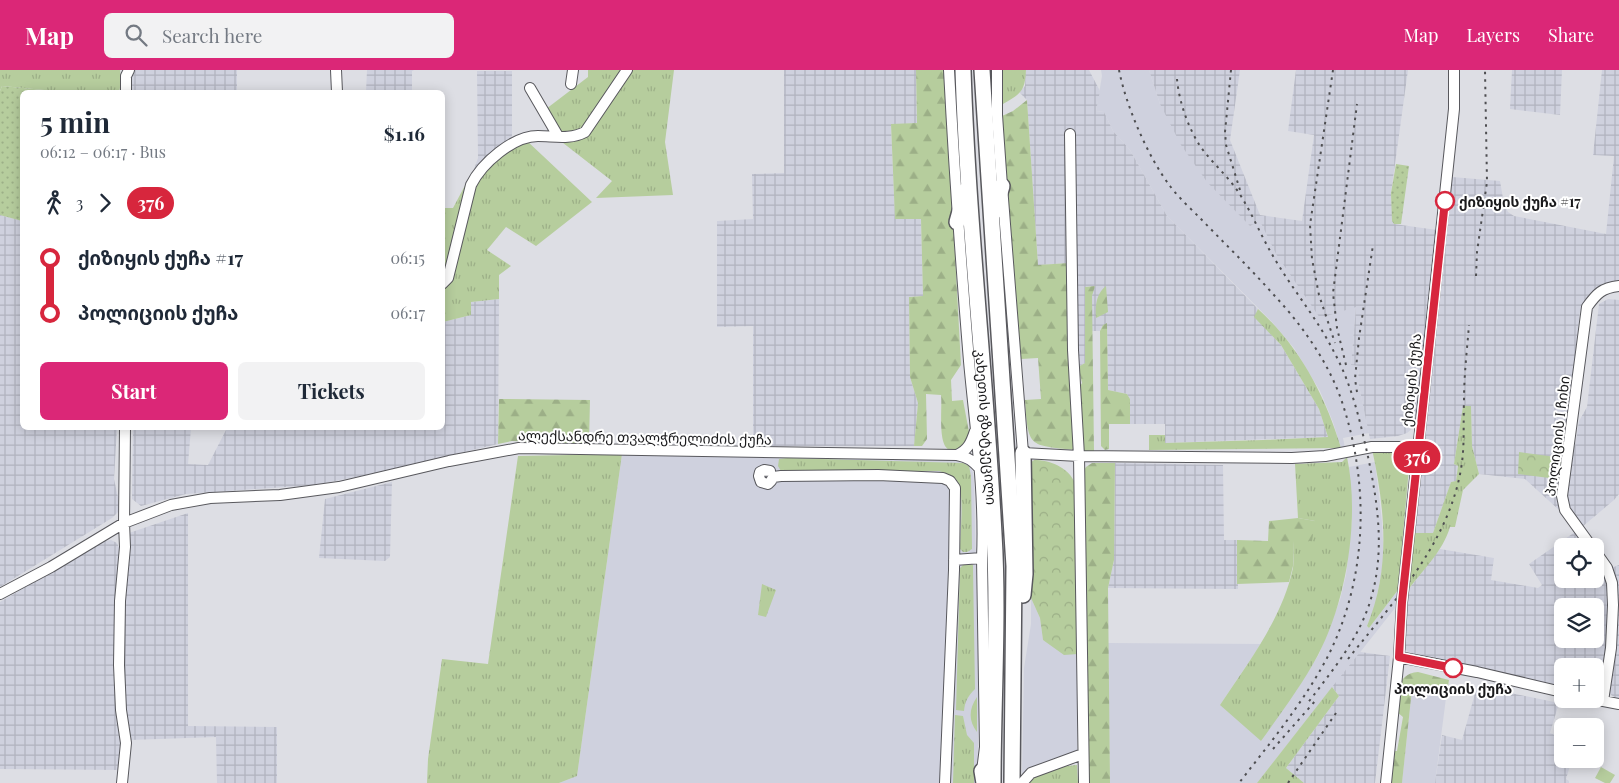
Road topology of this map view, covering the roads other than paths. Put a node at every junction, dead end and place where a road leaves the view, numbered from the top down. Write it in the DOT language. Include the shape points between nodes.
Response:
graph roads {
  1 [pos="336,70"];
  2 [pos="573,70"];
  3 [pos="627,70"];
  4 [pos="949,70"];
  5 [pos="964,70"];
  6 [pos="982,70"];
  7 [pos="997,70"];
  8 [pos="1454,70"];
  9 [pos="128,73"];
  10 [pos="571,84"];
  11 [pos="530,88"];
  12 [pos="126,90"];
  13 [pos="336,90"];
  14 [pos="1070,134"];
  15 [pos="558,136"];
  16 [pos="969,179"];
  17 [pos="1002,186"];
  18 [pos="991,221"];
  19 [pos="957,222"];
  20 [pos="445,281"];
  21 [pos="1619,286"];
  22 [pos="976,425"];
  23 [pos="125,430"];
  24 [pos="1418,447"];
  25 [pos="767,452"];
  26 [pos="1023,453"];
  27 [pos="957,456"];
  28 [pos="1079,456"];
  29 [pos="980,469"];
  30 [pos="124,523"];
  31 [pos="1585,538"];
  32 [pos="982,558"];
  33 [pos="954,560"];
  34 [pos="1604,564"];
  35 [pos="0,594"];
  36 [pos="1399,657"];
  37 [pos="1604,676"];
  38 [pos="1014,678"];
  39 [pos="1554,690"];
  40 [pos="1604,701"];
  41 [pos="1619,704"];
  42 [pos="1083,754"];
  43 [pos="983,777"];
  44 [pos="122,783"];
  45 [pos="945,783"];
  46 [pos="994,783"];
  47 [pos="1012,783"];
  48 [pos="1022,783"];
  49 [pos="1084,783"];
  50 [pos="1386,783"];
  1 -- 13 [label="street"];
  2 -- 10 [label="street"];
  3 -- 15 [label="street" via="584,132 577,136"];
  4 -- 19 [label="street"];
  5 -- 16 [label="highway, კახეთის გზატკეცილი"];
  6 -- 18 [label="highway, კახეთის გზატკეცილი"];
  7 -- 17 [label="street"];
  8 -- 24 [label="street, ქიზიყის ქუჩა" via="1454,109"];
  9 -- 12 [label="street"];
  11 -- 15 [label="street"];
  14 -- 28 [label="street" via="1073,350"];
  15 -- 20 [label="street" via="530,136 517,140 475,178"];
  16 -- 19 [label="highway"];
  16 -- 46 [label="highway, კახეთის გზატკეცილი" via="994,534"];
  17 -- 18 [label="highway"];
  17 -- 26 [label="street"];
  18 -- 38 [label="highway, კახეთის გზატკეცილი" via="1014,556"];
  19 -- 22 [label="street"];
  21 -- 31 [label="street, პოლიციის I ჩიხი" via="1599,292 1587,307 1562,496 1565,510"];
  22 -- 27 [label="street" via="970,444"];
  22 -- 29 [label="street"];
  23 -- 30 [label="street"];
  24 -- 28 [label="street" via="1372,447 1325,456 1292,458"];
  24 -- 36 [label="street, ქიზიყის ქუჩა"];
  25 -- 27 [label="street, ალექსანდრე თვალჭრელიძის ქუჩა"];
  25 -- 30 [label="street, ალექსანდრე თვალჭრელიძის ქუჩა" via="519,448 449,460 339,487 190,501"];
  25 -- 33 [label="street" via="768,473 878,475 950,481 955,488"];
  26 -- 28 [label="street"];
  26 -- 38 [label="highway" via="1025,574"];
  27 -- 29 [label="street" via="965,456"];
  28 -- 42 [label="street"];
  29 -- 32 [label="street"];
  30 -- 35 [label="street, ალექსანდრე თვალჭრელიძის ქუჩა"];
  30 -- 44 [label="street" via="119,665 126,743"];
  32 -- 33 [label="street"];
  32 -- 43 [label="street"];
  33 -- 45 [label="street"];
  34 -- 37 [label="street" via="1612,583 1613,605 1611,648"];
  36 -- 39 [label="street"];
  36 -- 50 [label="street, ქიზიყის ქუჩა"];
  38 -- 47 [label="highway, კახეთის გზატკეცილი"];
  40 -- 41 [label="street"];
  42 -- 48 [label="street" via="1031,773"];
  42 -- 49 [label="street"];
}
